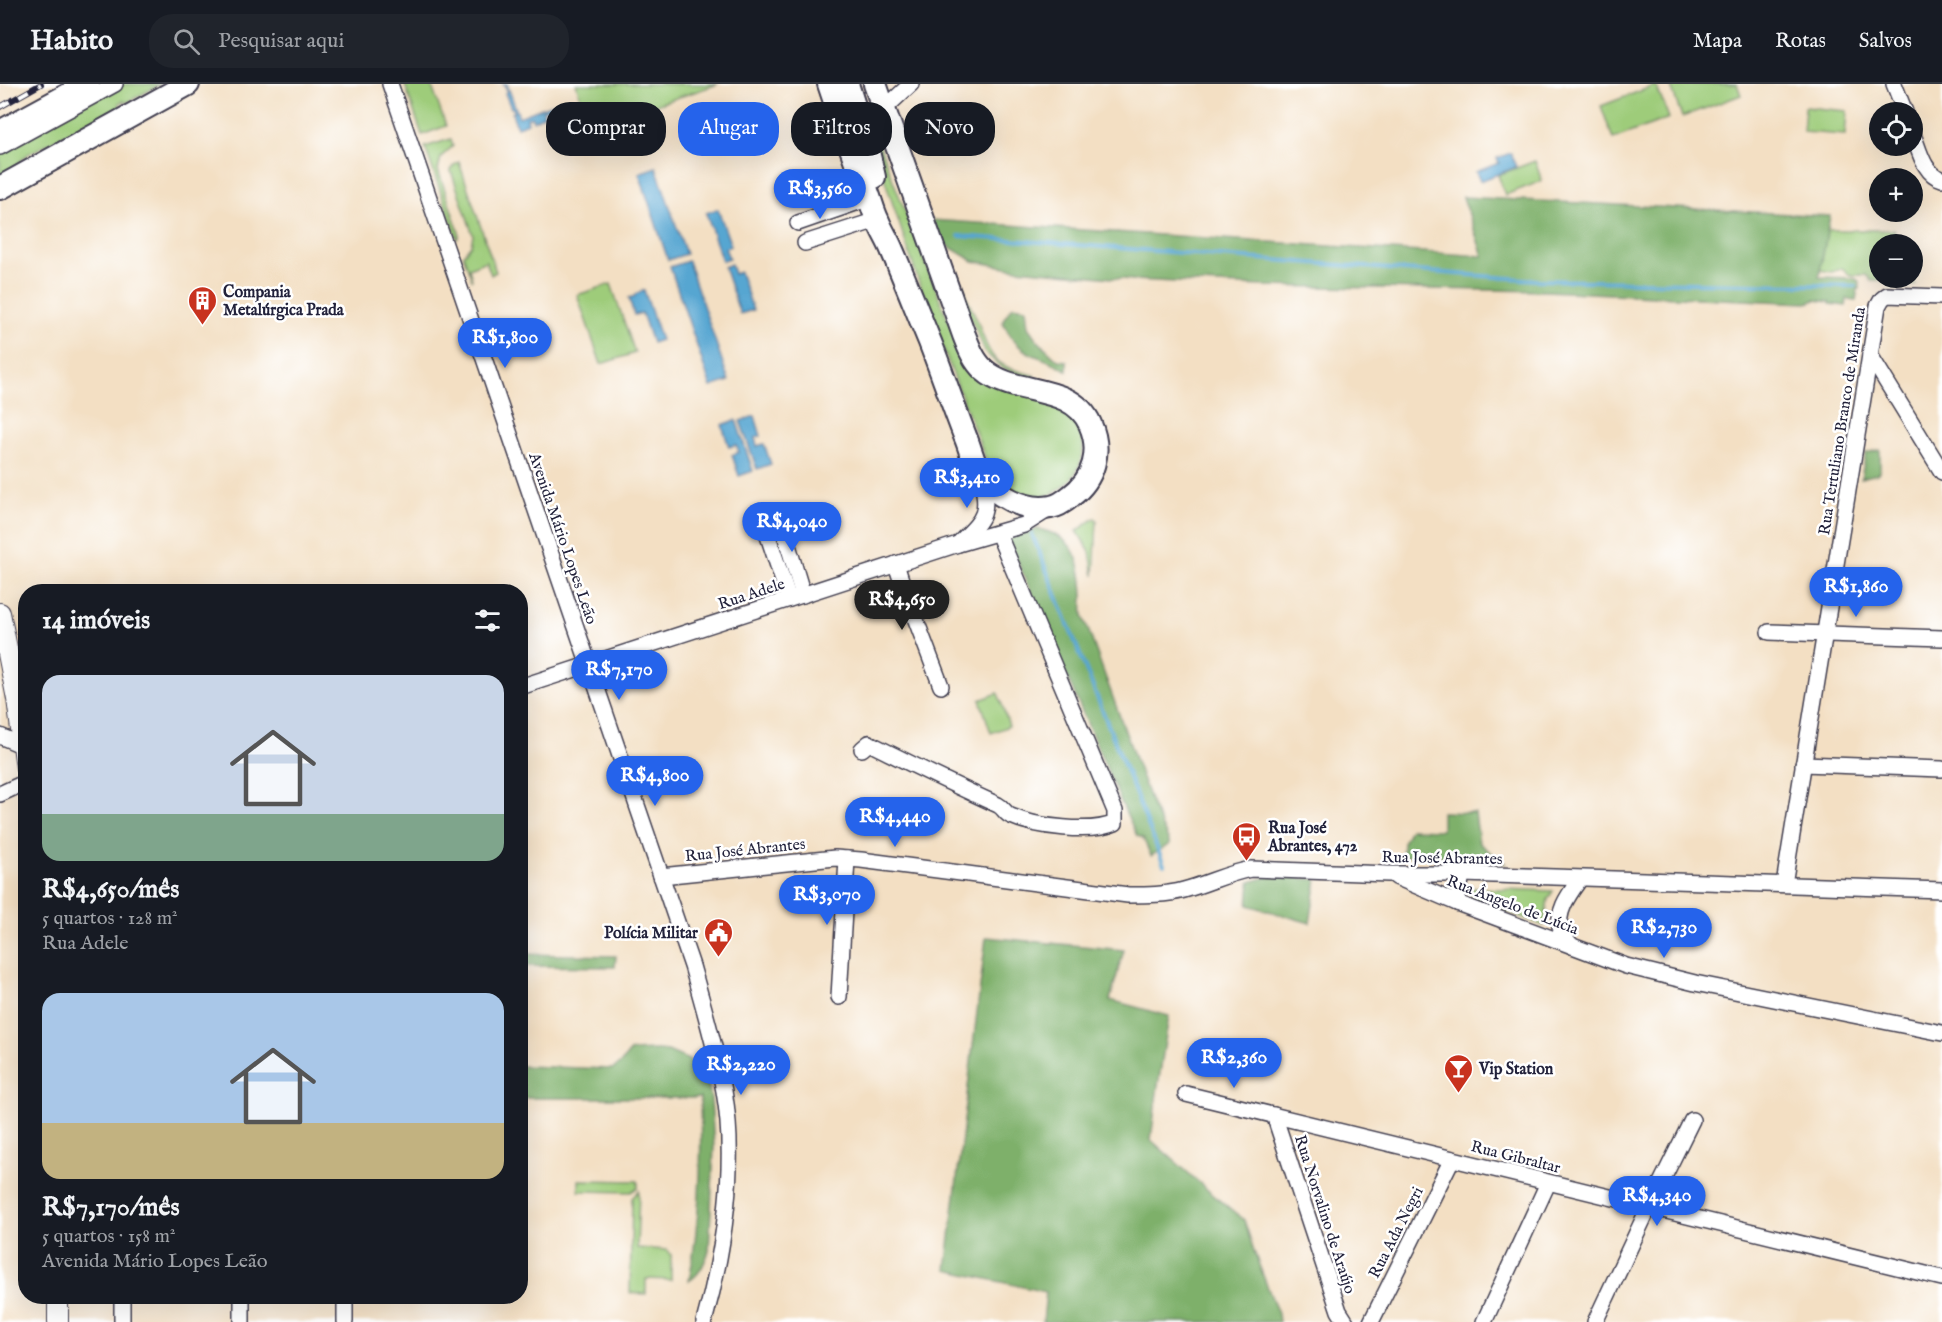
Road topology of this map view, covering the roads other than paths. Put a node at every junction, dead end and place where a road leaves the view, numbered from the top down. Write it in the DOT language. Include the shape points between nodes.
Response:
graph roads {
  1 [pos="88,84"];
  2 [pos="115,84"];
  3 [pos="188,84"];
  4 [pos="390,84"];
  5 [pos="829,84"];
  6 [pos="847,84"];
  7 [pos="876,84"];
  8 [pos="911,84"];
  9 [pos="1894,84"];
  10 [pos="882,102"];
  11 [pos="892,102"];
  12 [pos="1901,102"];
  13 [pos="0,132"];
  14 [pos="892,132"];
  15 [pos="0,147"];
  16 [pos="1921,156"];
  17 [pos="1942,179"];
  18 [pos="0,188"];
  19 [pos="870,198"];
  20 [pos="877,220"];
  21 [pos="798,224"];
  22 [pos="805,243"];
  23 [pos="892,249"];
  24 [pos="1942,297"];
  25 [pos="1870,355"];
  26 [pos="1941,467"];
  27 [pos="980,473"];
  28 [pos="1051,507"];
  29 [pos="779,515"];
  30 [pos="762,518"];
  31 [pos="998,533"];
  32 [pos="958,544"];
  33 [pos="896,564"];
  34 [pos="796,597"];
  35 [pos="0,613"];
  36 [pos="1768,632"];
  37 [pos="1825,634"];
  38 [pos="1942,638"];
  39 [pos="589,664"];
  40 [pos="528,684"];
  41 [pos="941,687"];
  42 [pos="18,706"];
  43 [pos="0,736"];
  44 [pos="18,744"];
  45 [pos="862,749"];
  46 [pos="1803,764"];
  47 [pos="1942,769"];
  48 [pos="18,786"];
  49 [pos="0,794"];
  50 [pos="847,859"];
  51 [pos="1389,874"];
  52 [pos="1462,874"];
  53 [pos="661,876"];
  54 [pos="1580,879"];
  55 [pos="1784,884"];
  56 [pos="1942,890"];
  57 [pos="1457,903"];
  58 [pos="1572,946"];
  59 [pos="839,996"];
  60 [pos="1942,1033"];
  61 [pos="1186,1095"];
  62 [pos="1274,1115"];
  63 [pos="1692,1120"];
  64 [pos="1452,1159"];
  65 [pos="1548,1183"];
  66 [pos="1649,1207"];
  67 [pos="1942,1278"];
  68 [pos="58,1304"];
  69 [pos="122,1304"];
  70 [pos="242,1304"];
  71 [pos="345,1304"];
  72 [pos="58,1322"];
  73 [pos="122,1322"];
  74 [pos="242,1322"];
  75 [pos="345,1322"];
  76 [pos="704,1322"];
  77 [pos="1346,1322"];
  78 [pos="1371,1322"];
  79 [pos="1484,1322"];
  80 [pos="1595,1322"];
  1 -- 13 [label="highway"];
  2 -- 15 [label="street"];
  3 -- 18 [label="highway"];
  4 -- 39 [label="street, Avenida Mário Lopes Leão"];
  5 -- 19 [label="highway"];
  6 -- 23 [label="highway"];
  7 -- 10 [label="highway"];
  8 -- 11 [label="street"];
  9 -- 12 [label="street"];
  14 -- 28 [label="highway" via="976,361 1005,383 1069,401 1089,423 1095,442 1091,472 1079,490"];
  16 -- 17 [label="street" via="1926,169"];
  19 -- 20 [label="highway"];
  19 -- 21 [label="street"];
  20 -- 22 [label="street"];
  20 -- 23 [label="highway"];
  23 -- 27 [label="highway"];
  24 -- 25 [label="street, Rua Tertuliano Branco de Miranda" via="1894,294 1882,298"];
  25 -- 26 [label="street"];
  25 -- 37 [label="street, Rua Tertuliano Branco de Miranda"];
  27 -- 28 [label="highway" via="1014,502"];
  27 -- 32 [label="street, Rua Adele" via="986,497 984,512"];
  28 -- 31 [label="street, Rua Adele" via="1024,525"];
  29 -- 34 [label="street"];
  30 -- 34 [label="street"];
  31 -- 32 [label="street, Rua Adele"];
  31 -- 45 [label="street" via="1116,812 1115,823 1104,828 1044,826 1008,816 1000,806 869,743"];
  32 -- 33 [label="street, Rua Adele"];
  33 -- 34 [label="street, Rua Adele"];
  33 -- 41 [label="street"];
  34 -- 39 [label="street, Rua Adele"];
  35 -- 42 [label="main road"];
  36 -- 37 [label="street"];
  37 -- 38 [label="street"];
  37 -- 46 [label="street, Rua Tertuliano Branco de Miranda"];
  39 -- 40 [label="street, Rua Adele"];
  39 -- 53 [label="street, Avenida Mário Lopes Leão"];
  43 -- 44 [label="street"];
  46 -- 47 [label="street"];
  46 -- 55 [label="street, Rua Tertuliano Branco de Miranda"];
  48 -- 49 [label="street"];
  50 -- 51 [label="street, Rua José Abrantes" via="1128,895 1183,891 1251,870"];
  50 -- 53 [label="street, Rua José Abrantes"];
  50 -- 59 [label="street"];
  51 -- 52 [label="street, Rua José Abrantes"];
  51 -- 57 [label="street, Rua Ângelo de Lúcia"];
  52 -- 54 [label="street, Rua José Abrantes"];
  52 -- 57 [label="street"];
  53 -- 76 [label="street, Avenida Mário Lopes Leão" via="715,1048 729,1132 725,1212 717,1272"];
  54 -- 55 [label="street, Rua José Abrantes"];
  54 -- 58 [label="street" via="1561,912 1561,932"];
  55 -- 56 [label="street, Rua José Abrantes"];
  57 -- 58 [label="street, Rua Ângelo de Lúcia"];
  58 -- 60 [label="street, Rua Ângelo de Lúcia" via="1626,966 1685,981"];
  61 -- 62 [label="street, Rua Gibraltar"];
  62 -- 64 [label="street, Rua Gibraltar"];
  62 -- 77 [label="street, Rua Norvalino de Araújo"];
  63 -- 66 [label="street"];
  64 -- 65 [label="street, Rua Gibraltar"];
  64 -- 78 [label="street, Rua Ada Negri"];
  65 -- 66 [label="street, Rua Gibraltar"];
  65 -- 79 [label="street"];
  66 -- 67 [label="street, Rua Gibraltar"];
  66 -- 80 [label="street"];
  68 -- 72 [label="main road"];
  69 -- 73 [label="street"];
  70 -- 74 [label="street"];
  71 -- 75 [label="street"];
}
